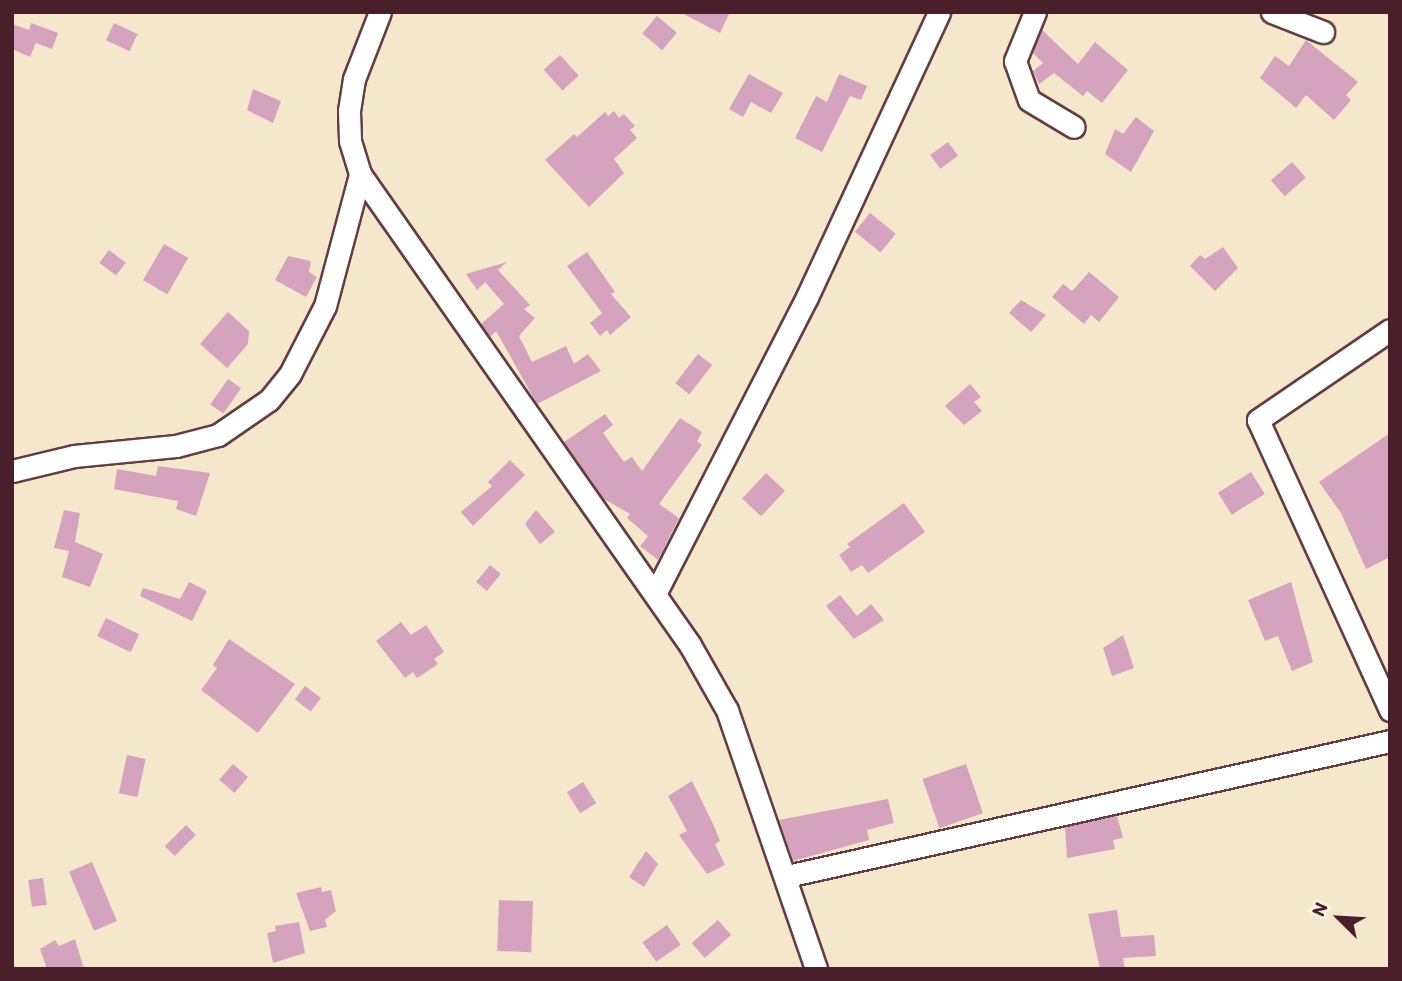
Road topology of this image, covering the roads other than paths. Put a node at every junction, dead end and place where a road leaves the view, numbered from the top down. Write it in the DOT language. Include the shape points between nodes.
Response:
graph roads {
  1 [pos="380,12"];
  2 [pos="939,12"];
  3 [pos="1035,12"];
  4 [pos="1272,12"];
  5 [pos="1323,32"];
  6 [pos="1074,127"];
  7 [pos="360,174"];
  8 [pos="1390,330"];
  9 [pos="12,471"];
  10 [pos="654,594"];
  11 [pos="1390,710"];
  12 [pos="1390,741"];
  13 [pos="787,876"];
  14 [pos="816,969"];
  1 -- 7 [label="street" via="354,79 349,111 350,141"];
  2 -- 10 [label="street" via="807,297"];
  3 -- 6 [label="street" via="1015,61 1029,100"];
  4 -- 5 [label="street"];
  7 -- 9 [label="street" via="325,306 290,374 269,400 218,435 176,446 74,456"];
  7 -- 10 [label="street"];
  8 -- 11 [label="street" via="1258,420"];
  10 -- 13 [label="street" via="727,710"];
  12 -- 13 [label="street"];
  13 -- 14 [label="street"];
}
